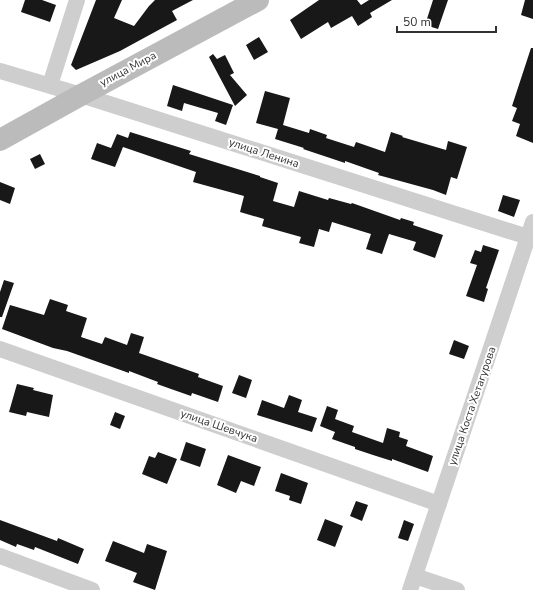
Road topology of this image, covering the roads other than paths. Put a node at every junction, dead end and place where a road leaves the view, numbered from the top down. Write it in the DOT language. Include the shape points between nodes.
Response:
graph roads {
  1 [pos="77,0"];
  2 [pos="258,0"];
  3 [pos="0,71"];
  4 [pos="50,85"];
  5 [pos="81,95"];
  6 [pos="0,140"];
  7 [pos="531,230"];
  8 [pos="0,349"];
  9 [pos="439,504"];
  10 [pos="0,556"];
  11 [pos="413,583"];
  12 [pos="92,590"];
  13 [pos="456,590"];
  1 -- 4 [label="street"];
  2 -- 5 [label="main road, улица Мира"];
  3 -- 4 [label="street, улица Ленина"];
  4 -- 5 [label="street, улица Ленина"];
  5 -- 6 [label="main road, улица Мира"];
  5 -- 7 [label="street, улица Ленина"];
  7 -- 9 [label="street, улица Коста Хетагурова"];
  8 -- 9 [label="street, улица Шевчука"];
  9 -- 11 [label="street, улица Коста Хетагурова"];
  10 -- 12 [label="street"];
  11 -- 13 [label="street"];
}
